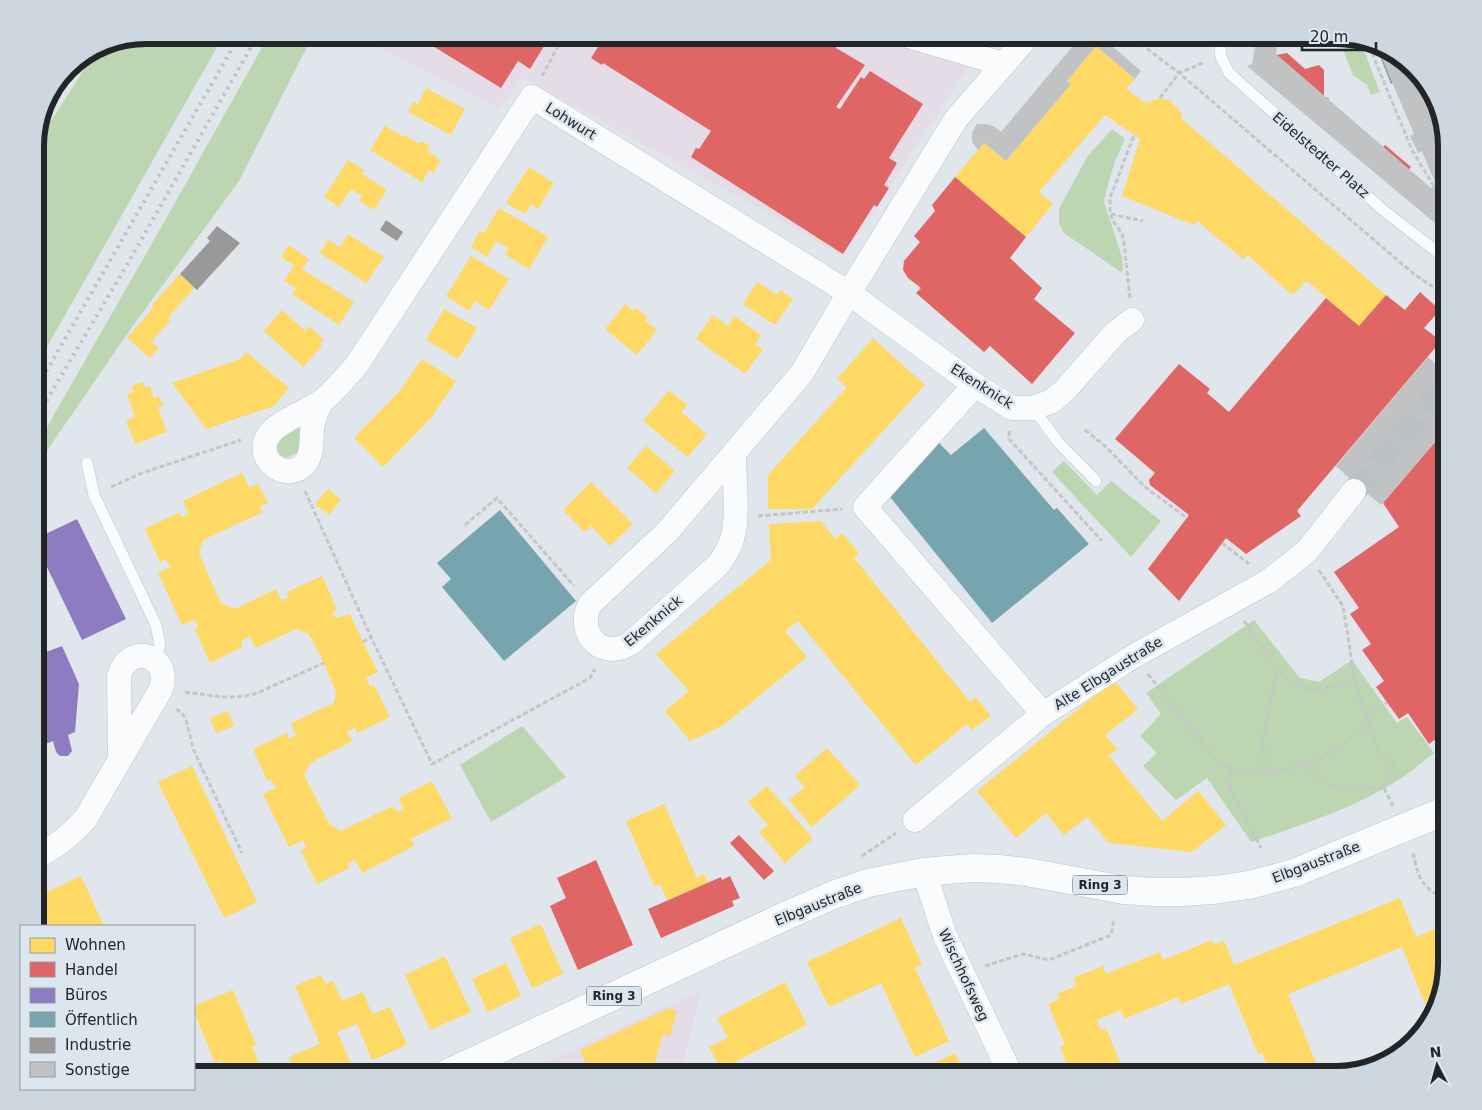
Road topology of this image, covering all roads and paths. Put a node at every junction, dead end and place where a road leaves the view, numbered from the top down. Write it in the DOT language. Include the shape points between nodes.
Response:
graph roads {
  1 [pos="559,44"];
  2 [pos="935,44"];
  3 [pos="1021,44"];
  4 [pos="1141,44"];
  5 [pos="1220,44"];
  6 [pos="1371,50"];
  7 [pos="1003,64"];
  8 [pos="1179,73"];
  9 [pos="532,97"];
  10 [pos="1160,98"];
  11 [pos="1134,135"];
  12 [pos="1438,191"];
  13 [pos="1110,213"];
  14 [pos="1143,221"];
  15 [pos="1438,252"];
  16 [pos="1438,288"];
  17 [pos="849,293"];
  18 [pos="1131,311"];
  19 [pos="975,385"];
  20 [pos="322,402"];
  21 [pos="1023,408"];
  22 [pos="1084,430"];
  23 [pos="265,441"];
  24 [pos="734,456"];
  25 [pos="87,462"];
  26 [pos="295,470"];
  27 [pos="1096,481"];
  28 [pos="1354,491"];
  29 [pos="94,495"];
  30 [pos="865,507"];
  31 [pos="735,518"];
  32 [pos="1187,518"];
  33 [pos="465,525"];
  34 [pos="1102,541"];
  35 [pos="1222,543"];
  36 [pos="1307,550"];
  37 [pos="1269,581"];
  38 [pos="1230,602"];
  39 [pos="590,604"];
  40 [pos="371,637"];
  41 [pos="364,642"];
  42 [pos="606,648"];
  43 [pos="1134,656"];
  44 [pos="155,660"];
  45 [pos="324,662"];
  46 [pos="1278,669"];
  47 [pos="1356,681"];
  48 [pos="177,691"];
  49 [pos="1387,702"];
  50 [pos="169,705"];
  51 [pos="1043,714"];
  52 [pos="1366,716"];
  53 [pos="1368,726"];
  54 [pos="120,757"];
  55 [pos="1305,764"];
  56 [pos="1232,770"];
  57 [pos="1265,773"];
  58 [pos="1383,786"];
  59 [pos="1389,798"];
  60 [pos="1438,814"];
  61 [pos="915,820"];
  62 [pos="1261,848"];
  63 [pos="44,852"];
  64 [pos="242,852"];
  65 [pos="860,858"];
  66 [pos="1414,861"];
  67 [pos="924,872"];
  68 [pos="1438,894"];
  69 [pos="1114,919"];
  70 [pos="962,973"];
  71 [pos="463,1066"];
  72 [pos="1007,1066"];
  1 -- 9 [label="path"];
  2 -- 7 [label="street"];
  3 -- 7 [label="street"];
  4 -- 8 [label="path"];
  5 -- 15 [label="lane, Eidelstedter Platz" via="1221,57 1229,73 1383,210"];
  6 -- 12 [label="path" via="1412,150"];
  7 -- 17 [label="street" via="956,119"];
  8 -- 10 [label="path"];
  8 -- 16 [label="path" via="1415,275"];
  9 -- 17 [label="street, Lohwurt"];
  9 -- 20 [label="street, Lohwurt" via="356,366"];
  11 -- 13 [label="path" via="1110,198"];
  13 -- 14 [label="path"];
  13 -- 18 [label="path" via="1122,233"];
  17 -- 19 [label="street, Ekenknick"];
  17 -- 24 [label="street" via="802,373"];
  18 -- 21 [label="street, Ekenknick" via="1065,390 1052,401"];
  19 -- 21 [label="street, Ekenknick"];
  19 -- 30 [label="street"];
  20 -- 23 [label="street, Lohwurt" via="274,428"];
  20 -- 26 [label="street, Lohwurt" via="314,417 309,460"];
  21 -- 27 [label="lane"];
  21 -- 34 [label="path" via="1009,439"];
  22 -- 32 [label="path" via="1104,445 1145,487"];
  23 -- 26 [label="street" via="269,461 276,468"];
  23 -- 29 [label="path" via="242,440 142,473"];
  24 -- 31 [label="street, Ekenknick"];
  24 -- 39 [label="street" via="668,532"];
  25 -- 29 [label="lane"];
  26 -- 40 [label="path"];
  28 -- 36 [label="street, Alte Elbgaustraße"];
  29 -- 44 [label="lane" via="156,625 160,645"];
  30 -- 31 [label="path"];
  30 -- 51 [label="street"];
  31 -- 42 [label="street, Ekenknick" via="731,544 718,565 631,644 617,650"];
  33 -- 39 [label="path" via="497,498"];
  35 -- 37 [label="path"];
  36 -- 37 [label="street, Alte Elbgaustraße"];
  36 -- 47 [label="path" via="1343,606"];
  37 -- 38 [label="street, Alte Elbgaustraße"];
  38 -- 43 [label="street, Alte Elbgaustraße"];
  38 -- 46 [label="path"];
  39 -- 42 [label="street, Ekenknick" via="585,622 588,634 594,642"];
  40 -- 41 [label="path"];
  40 -- 42 [label="path" via="432,764 590,678"];
  43 -- 51 [label="street, Alte Elbgaustraße"];
  43 -- 56 [label="path" via="1214,758"];
  44 -- 54 [label="street" via="163,672 164,681"];
  44 -- 54 [label="street" via="142,656 132,658 121,669"];
  45 -- 48 [label="path" via="245,697"];
  46 -- 47 [label="path" via="1292,682 1308,689"];
  46 -- 57 [label="path" via="1263,740"];
  47 -- 52 [label="path"];
  49 -- 52 [label="path"];
  50 -- 64 [label="path" via="182,713 186,720 194,751"];
  51 -- 61 [label="street, Alte Elbgaustraße"];
  52 -- 53 [label="path"];
  53 -- 55 [label="path" via="1336,750"];
  53 -- 58 [label="path" via="1375,746 1394,768"];
  54 -- 63 [label="street" via="86,818 60,844"];
  55 -- 57 [label="path"];
  55 -- 58 [label="path" via="1317,778 1340,788 1367,790"];
  56 -- 57 [label="path"];
  56 -- 62 [label="path" via="1229,778 1231,790"];
  58 -- 59 [label="path"];
  60 -- 67 [label="main road, Elbgaustraße / Ring 3" via="1294,873 1214,890 1124,890 999,869"];
  61 -- 65 [label="path"];
  66 -- 68 [label="path" via="1419,879"];
  67 -- 70 [label="street, Wischhofsweg" via="945,936"];
  67 -- 71 [label="main road, Elbgaustraße / Ring 3" via="868,883 833,895"];
  69 -- 70 [label="path" via="1111,935 1049,960 1023,954"];
  70 -- 72 [label="street, Wischhofsweg"];
}
